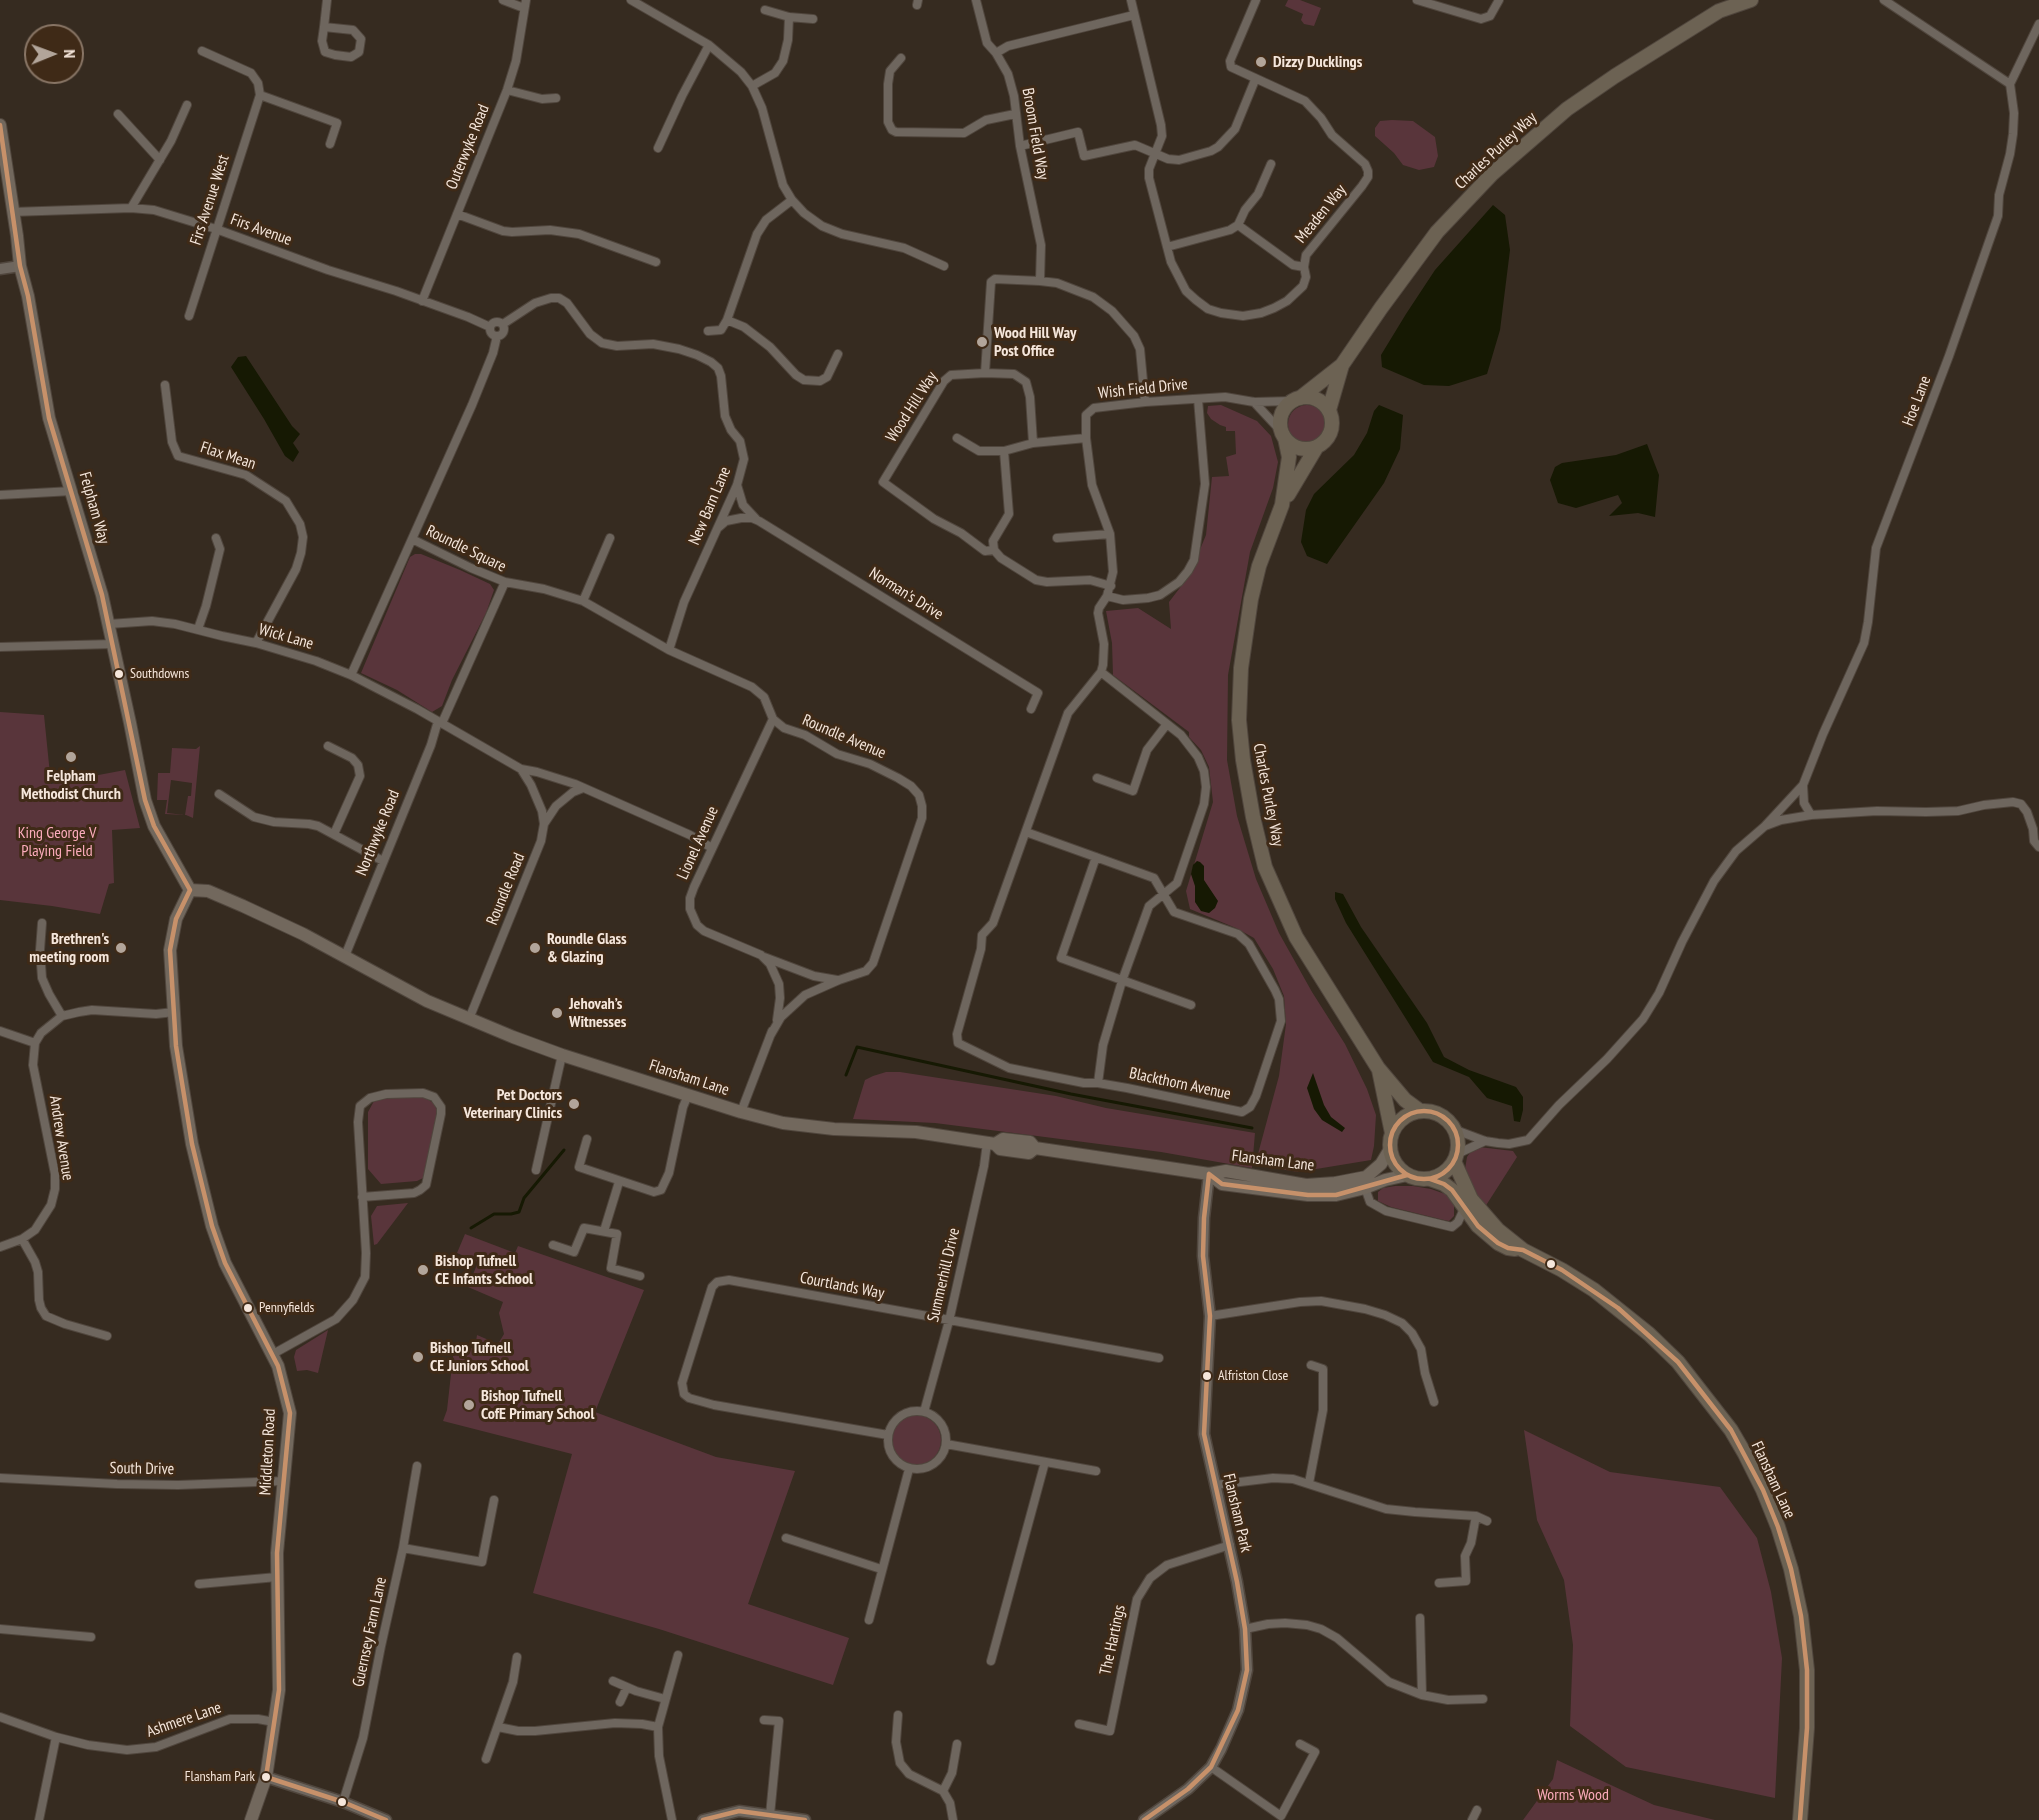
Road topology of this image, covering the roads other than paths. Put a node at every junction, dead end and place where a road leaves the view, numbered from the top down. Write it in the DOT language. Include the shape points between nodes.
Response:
graph roads {
  1 [pos="327,0"];
  2 [pos="503,0"];
  3 [pos="976,0"];
  4 [pos="1131,0"];
  5 [pos="1256,0"];
  6 [pos="1417,0"];
  7 [pos="1498,0"];
  8 [pos="1751,0"];
  9 [pos="1884,0"];
  10 [pos="634,1"];
  11 [pos="525,4"];
  12 [pos="1724,6"];
  13 [pos="765,10"];
  14 [pos="1134,15"];
  15 [pos="789,17"];
  16 [pos="813,20"];
  17 [pos="2039,24"];
  18 [pos="324,27"];
  19 [pos="710,45"];
  20 [pos="202,51"];
  21 [pos="996,53"];
  22 [pos="901,58"];
  23 [pos="1255,80"];
  24 [pos="2010,84"];
  25 [pos="752,86"];
  26 [pos="507,90"];
  27 [pos="260,95"];
  28 [pos="556,99"];
  29 [pos="187,105"];
  30 [pos="118,114"];
  31 [pos="1015,114"];
  32 [pos="0,125"];
  33 [pos="330,144"];
  34 [pos="1020,146"];
  35 [pos="658,148"];
  36 [pos="1154,154"];
  37 [pos="160,160"];
  38 [pos="1271,164"];
  39 [pos="792,200"];
  40 [pos="131,208"];
  41 [pos="12,212"];
  42 [pos="457,214"];
  43 [pos="1238,225"];
  44 [pos="216,229"];
  45 [pos="1167,247"];
  46 [pos="656,262"];
  47 [pos="20,266"];
  48 [pos="944,266"];
  49 [pos="1304,267"];
  50 [pos="0,269"];
  51 [pos="1040,281"];
  52 [pos="422,301"];
  53 [pos="189,316"];
  54 [pos="727,320"];
  55 [pos="503,324"];
  56 [pos="490,327"];
  57 [pos="708,331"];
  58 [pos="497,336"];
  59 [pos="838,354"];
  60 [pos="1342,365"];
  61 [pos="985,373"];
  62 [pos="165,385"];
  63 [pos="1198,399"];
  64 [pos="1296,399"];
  65 [pos="1145,402"];
  66 [pos="1254,402"];
  67 [pos="1329,410"];
  68 [pos="1283,435"];
  69 [pos="957,438"];
  70 [pos="1086,438"];
  71 [pos="1033,443"];
  72 [pos="1316,448"];
  73 [pos="1004,451"];
  74 [pos="737,485"];
  75 [pos="72,491"];
  76 [pos="0,495"];
  77 [pos="1282,505"];
  78 [pos="759,521"];
  79 [pos="718,527"];
  80 [pos="1110,534"];
  81 [pos="216,538"];
  82 [pos="610,538"];
  83 [pos="1057,538"];
  84 [pos="412,539"];
  85 [pos="994,550"];
  86 [pos="506,582"];
  87 [pos="1110,586"];
  88 [pos="1107,596"];
  89 [pos="583,601"];
  90 [pos="109,624"];
  91 [pos="198,629"];
  92 [pos="256,643"];
  93 [pos="114,644"];
  94 [pos="0,647"];
  95 [pos="669,650"];
  96 [pos="1101,672"];
  97 [pos="351,675"];
  98 [pos="1031,709"];
  99 [pos="773,719"];
  100 [pos="440,722"];
  101 [pos="1167,724"];
  102 [pos="328,746"];
  103 [pos="520,769"];
  104 [pos="1097,777"];
  105 [pos="1803,785"];
  106 [pos="583,788"];
  107 [pos="219,794"];
  108 [pos="1811,815"];
  109 [pos="544,824"];
  110 [pos="1765,826"];
  111 [pos="1026,832"];
  112 [pos="334,834"];
  113 [pos="2039,847"];
  114 [pos="712,848"];
  115 [pos="1096,857"];
  116 [pos="383,861"];
  117 [pos="190,890"];
  118 [pos="1164,895"];
  119 [pos="42,923"];
  120 [pos="761,955"];
  121 [pos="345,956"];
  122 [pos="838,980"];
  123 [pos="1122,981"];
  124 [pos="1191,1005"];
  125 [pos="174,1012"];
  126 [pos="62,1016"];
  127 [pos="469,1020"];
  128 [pos="0,1031"];
  129 [pos="770,1035"];
  130 [pos="35,1042"];
  131 [pos="561,1055"];
  132 [pos="1378,1068"];
  133 [pos="1098,1083"];
  134 [pos="688,1095"];
  135 [pos="741,1112"];
  136 [pos="1420,1112"];
  137 [pos="1454,1128"];
  138 [pos="1392,1133"];
  139 [pos="587,1139"];
  140 [pos="1485,1141"];
  141 [pos="991,1143"];
  142 [pos="1390,1149"];
  143 [pos="1455,1157"];
  144 [pos="536,1170"];
  145 [pos="1209,1174"];
  146 [pos="1407,1175"];
  147 [pos="1430,1179"];
  148 [pos="619,1182"];
  149 [pos="1365,1188"];
  150 [pos="362,1197"];
  151 [pos="1464,1209"];
  152 [pos="604,1231"];
  153 [pos="22,1239"];
  154 [pos="553,1245"];
  155 [pos="0,1247"];
  156 [pos="1523,1250"];
  157 [pos="640,1276"];
  158 [pos="1210,1316"];
  159 [pos="950,1321"];
  160 [pos="107,1336"];
  161 [pos="273,1354"];
  162 [pos="1159,1358"];
  163 [pos="1311,1365"];
  164 [pos="1434,1402"];
  165 [pos="924,1412"];
  166 [pos="888,1435"];
  167 [pos="946,1444"];
  168 [pos="1045,1462"];
  169 [pos="417,1466"];
  170 [pos="909,1469"];
  171 [pos="1096,1471"];
  172 [pos="0,1478"];
  173 [pos="284,1481"];
  174 [pos="1310,1483"];
  175 [pos="1215,1485"];
  176 [pos="494,1500"];
  177 [pos="1476,1516"];
  178 [pos="1487,1521"];
  179 [pos="786,1538"];
  180 [pos="1230,1545"];
  181 [pos="403,1548"];
  182 [pos="881,1569"];
  183 [pos="277,1577"];
  184 [pos="1439,1583"];
  185 [pos="199,1584"];
  186 [pos="1420,1618"];
  187 [pos="869,1620"];
  188 [pos="0,1629"];
  189 [pos="1245,1629"];
  190 [pos="91,1637"];
  191 [pos="678,1655"];
  192 [pos="517,1657"];
  193 [pos="991,1661"];
  194 [pos="613,1680"];
  195 [pos="627,1687"];
  196 [pos="1422,1695"];
  197 [pos="1483,1699"];
  198 [pos="665,1700"];
  199 [pos="620,1702"];
  200 [pos="898,1715"];
  201 [pos="0,1717"];
  202 [pos="765,1720"];
  203 [pos="274,1722"];
  204 [pos="1079,1724"];
  205 [pos="498,1727"];
  206 [pos="658,1727"];
  207 [pos="56,1737"];
  208 [pos="957,1744"];
  209 [pos="1300,1744"];
  210 [pos="486,1759"];
  211 [pos="1211,1767"];
  212 [pos="266,1776"];
  213 [pos="943,1791"];
  214 [pos="344,1802"];
  215 [pos="1477,1810"];
  216 [pos="770,1815"];
  217 [pos="1284,1818"];
  218 [pos="39,1820"];
  219 [pos="251,1820"];
  220 [pos="386,1820"];
  221 [pos="672,1820"];
  222 [pos="703,1820"];
  223 [pos="805,1820"];
  224 [pos="953,1820"];
  225 [pos="1144,1820"];
  226 [pos="1472,1820"];
  227 [pos="1800,1820"];
  1 -- 18 [label="street"];
  2 -- 11 [label="street"];
  3 -- 21 [label="street, Broom Field Way" via="987,43"];
  4 -- 14 [label="street, Meaden Way"];
  5 -- 23 [label="street, Meaden Way" via="1230,61 1235,71"];
  6 -- 7 [label="street" via="1481,19 1490,16"];
  8 -- 12 [label="main road, Charles Purley Way"];
  9 -- 24 [label="street"];
  10 -- 19 [label="street"];
  11 -- 26 [label="street, Outerwyke Road"];
  12 -- 60 [label="main road, Charles Purley Way" via="1567,109 1492,174 1437,232"];
  13 -- 15 [label="street"];
  14 -- 21 [label="street" via="1008,46"];
  14 -- 36 [label="street, Meaden Way" via="1161,125 1162,136"];
  15 -- 16 [label="street"];
  15 -- 25 [label="street" via="783,62 775,73"];
  17 -- 24 [label="street"];
  18 -- 18 [label="street" via="353,30 360,39 359,51 351,57 325,52"];
  19 -- 25 [label="street"];
  19 -- 35 [label="street"];
  20 -- 27 [label="street" via="251,73"];
  21 -- 31 [label="street, Broom Field Way" via="1008,74"];
  22 -- 31 [label="street" via="890,71 888,84 888,122 896,132 964,134 986,120"];
  23 -- 36 [label="street" via="1235,129 1218,147 1179,160"];
  23 -- 49 [label="street, Meaden Way" via="1305,101 1368,171 1362,186 1306,255"];
  24 -- 105 [label="street, Hoe Lane" via="2013,134 1998,216 1876,548 1864,643"];
  25 -- 39 [label="street" via="783,185"];
  26 -- 28 [label="street"];
  26 -- 42 [label="street, Outerwyke Road"];
  27 -- 33 [label="street" via="337,123"];
  27 -- 44 [label="street, Firs Avenue West"];
  29 -- 37 [label="street"];
  30 -- 37 [label="street"];
  31 -- 34 [label="street, Broom Field Way"];
  32 -- 41 [label="main road, Felpham Way"];
  34 -- 36 [label="street" via="1078,132 1084,156 1135,145"];
  34 -- 51 [label="street, Broom Field Way" via="1041,244"];
  36 -- 45 [label="street, Meaden Way" via="1149,178"];
  37 -- 40 [label="street"];
  38 -- 43 [label="street"];
  39 -- 48 [label="street" via="822,226 904,248"];
  39 -- 54 [label="street" via="766,220 757,234"];
  40 -- 41 [label="street, Firs Avenue"];
  40 -- 44 [label="street, Firs Avenue" via="154,210"];
  41 -- 47 [label="main road, Felpham Way"];
  42 -- 46 [label="street" via="503,231 579,234"];
  42 -- 52 [label="street, Outerwyke Road"];
  43 -- 45 [label="street"];
  43 -- 49 [label="street" via="1293,265"];
  44 -- 52 [label="street, Firs Avenue"];
  44 -- 53 [label="street, Firs Avenue West"];
  45 -- 49 [label="street, Meaden Way" via="1186,291 1208,309 1221,313 1261,314 1287,301 1303,286"];
  47 -- 50 [label="street"];
  47 -- 75 [label="main road, Felpham Way" via="49,418"];
  51 -- 61 [label="street" via="991,282"];
  51 -- 65 [label="street" via="1067,286 1093,297 1126,324 1140,349"];
  52 -- 56 [label="street, Firs Avenue"];
  54 -- 57 [label="street" via="721,330"];
  54 -- 59 [label="street" via="744,327 770,347 804,380 820,381 827,377"];
  55 -- 56 [label="street" via="496,322"];
  55 -- 58 [label="street" via="503,333"];
  55 -- 74 [label="street, New Barn Lane" via="535,303 559,298 602,343 653,344 697,354 711,362 721,375 726,421 743,450"];
  56 -- 58 [label="street"];
  58 -- 84 [label="street" via="472,405"];
  60 -- 64 [label="main road, Charles Purley Way"];
  60 -- 67 [label="main road, Charles Purley Way"];
  61 -- 71 [label="street, Wood Hill Way" via="1014,374 1026,382"];
  61 -- 85 [label="street, Wood Hill Way" via="951,375 944,381 883,482 934,519 985,550"];
  62 -- 92 [label="street, Flax Mean" via="172,442 178,456 246,475 286,501 300,524 303,537 296,569"];
  63 -- 65 [label="street, Wish Field Drive"];
  63 -- 66 [label="street, Wish Field Drive" via="1231,397"];
  63 -- 88 [label="street" via="1205,484 1194,560 1179,582 1160,595 1123,600"];
  64 -- 66 [label="street, Wish Field Drive"];
  64 -- 67 [label="main road" via="1317,399"];
  64 -- 68 [label="main road" via="1281,414"];
  65 -- 70 [label="street, Wish Field Drive" via="1094,408 1086,416"];
  66 -- 68 [label="street"];
  67 -- 72 [label="main road" via="1332,428 1324,443"];
  68 -- 72 [label="main road" via="1299,449"];
  68 -- 77 [label="main road, Charles Purley Way" via="1289,457"];
  69 -- 73 [label="street" via="979,451"];
  70 -- 71 [label="street"];
  70 -- 80 [label="street, Wish Field Drive" via="1092,485"];
  71 -- 73 [label="street"];
  72 -- 77 [label="main road, Charles Purley Way"];
  73 -- 85 [label="street" via="1009,514 993,541"];
  74 -- 78 [label="street, Norman's Drive" via="743,505"];
  74 -- 79 [label="street, New Barn Lane"];
  75 -- 76 [label="street"];
  75 -- 90 [label="main road, Felpham Way"];
  77 -- 132 [label="main road, Charles Purley Way" via="1259,566 1241,668 1239,720 1249,794 1265,867 1292,927"];
  78 -- 79 [label="street" via="741,518"];
  78 -- 98 [label="street, Norman's Drive" via="1038,693"];
  79 -- 95 [label="street, New Barn Lane" via="684,603"];
  80 -- 83 [label="street"];
  80 -- 87 [label="street, Wish Field Drive"];
  81 -- 91 [label="street" via="220,549"];
  82 -- 89 [label="street"];
  84 -- 86 [label="street, Roundle Square"];
  84 -- 97 [label="street, Roundle Square"];
  85 -- 87 [label="street" via="1036,580 1090,580"];
  86 -- 89 [label="street"];
  86 -- 100 [label="street, Roundle Square"];
  87 -- 88 [label="street, Wish Field Drive"];
  88 -- 96 [label="street, Wish Field Drive" via="1098,613 1104,644"];
  89 -- 95 [label="street"];
  90 -- 91 [label="street, Wick Lane" via="152,621"];
  90 -- 93 [label="main road, Felpham Way"];
  91 -- 92 [label="street, Wick Lane"];
  92 -- 97 [label="street, Wick Lane"];
  93 -- 94 [label="street"];
  93 -- 117 [label="main road, Felpham Way" via="145,800 154,826"];
  95 -- 99 [label="street" via="752,687 764,697"];
  96 -- 101 [label="street"];
  96 -- 111 [label="street, Blackthorn Avenue" via="1068,713"];
  97 -- 100 [label="street, Wick Lane"];
  99 -- 114 [label="street, Lionel Avenue"];
  99 -- 122 [label="street, Roundle Avenue" via="837,754 898,778 919,795 922,806 919,830 873,963 866,971"];
  100 -- 103 [label="street, Wick Lane"];
  100 -- 116 [label="street, Northwyke Road"];
  101 -- 104 [label="street" via="1147,750 1132,791"];
  101 -- 118 [label="street" via="1198,757 1206,787 1204,804 1177,883"];
  102 -- 112 [label="street" via="352,758 360,776"];
  103 -- 106 [label="street"];
  103 -- 109 [label="street, Roundle Road" via="537,796"];
  105 -- 108 [label="street" via="1804,803"];
  105 -- 110 [label="street, Hoe Lane"];
  106 -- 109 [label="street" via="556,806"];
  106 -- 114 [label="street"];
  107 -- 112 [label="street" via="265,821 309,824"];
  108 -- 110 [label="street, Hoe Lane"];
  108 -- 113 [label="street, Hoe Lane" via="1958,811 2013,802 2021,804 2027,812"];
  109 -- 127 [label="street, Roundle Road" via="541,841"];
  110 -- 140 [label="street, Hoe Lane" via="1736,851 1714,880 1659,993 1632,1033 1528,1140 1509,1144"];
  111 -- 115 [label="street"];
  111 -- 133 [label="street, Blackthorn Avenue" via="993,923 982,935 958,1043 1009,1068"];
  112 -- 116 [label="street"];
  114 -- 120 [label="street, Lionel Avenue" via="690,898 692,917 704,931"];
  115 -- 118 [label="street" via="1154,878"];
  115 -- 123 [label="street" via="1061,958"];
  116 -- 121 [label="street, Northwyke Road"];
  117 -- 121 [label="main road, Flansham Lane" via="208,891"];
  117 -- 125 [label="main road, Middleton Road" via="176,918 170,950"];
  118 -- 123 [label="street" via="1149,906"];
  118 -- 133 [label="street, Blackthorn Avenue" via="1174,912 1238,934 1249,944 1272,981 1281,1021 1256,1096 1242,1112"];
  119 -- 126 [label="street" via="42,978"];
  120 -- 122 [label="street" via="814,976"];
  120 -- 129 [label="street" via="779,984 779,1013"];
  121 -- 127 [label="main road, Flansham Lane"];
  122 -- 129 [label="street, Roundle Avenue" via="791,1006"];
  123 -- 124 [label="street"];
  123 -- 133 [label="street" via="1103,1045"];
  125 -- 126 [label="street" via="132,1014 92,1010"];
  125 -- 161 [label="main road, Middleton Road" via="189,1124 212,1226 225,1263"];
  126 -- 130 [label="street"];
  127 -- 131 [label="main road, Flansham Lane"];
  128 -- 130 [label="street"];
  129 -- 135 [label="street"];
  130 -- 153 [label="street, Andrew Avenue" via="33,1065 55,1189 41,1223"];
  131 -- 134 [label="main road, Flansham Lane"];
  131 -- 144 [label="street"];
  132 -- 136 [label="main road, Charles Purley Way"];
  132 -- 138 [label="main road, Charles Purley Way"];
  134 -- 135 [label="main road, Flansham Lane"];
  134 -- 148 [label="street" via="669,1173 661,1190 654,1192"];
  135 -- 141 [label="main road, Flansham Lane" via="806,1127 916,1132"];
  136 -- 137 [label="main road" via="1439,1115"];
  136 -- 138 [label="main road" via="1403,1119"];
  137 -- 140 [label="street, Hoe Lane"];
  137 -- 143 [label="main road"];
  138 -- 142 [label="main road"];
  139 -- 148 [label="street" via="579,1167"];
  140 -- 143 [label="street, Hoe Lane"];
  141 -- 145 [label="main road, Flansham Lane" via="1003,1139 1030,1142 1035,1148"];
  141 -- 159 [label="street, Summerhill Drive"];
  142 -- 145 [label="main road, Flansham Lane" via="1366,1177 1335,1184 1306,1185 1226,1171"];
  142 -- 146 [label="main road" via="1395,1164"];
  143 -- 147 [label="main road" via="1448,1169"];
  143 -- 156 [label="main road, Flansham Lane" via="1471,1199 1498,1230"];
  145 -- 149 [label="main road, Flansham Lane" via="1222,1184 1308,1196"];
  145 -- 158 [label="street, Flansham Park" via="1203,1256"];
  146 -- 147 [label="main road"];
  146 -- 149 [label="main road, Flansham Lane"];
  147 -- 151 [label="main road, Flansham Lane" via="1452,1190"];
  148 -- 152 [label="street"];
  149 -- 151 [label="street" via="1370,1202 1386,1211 1452,1227"];
  150 -- 150 [label="street" via="360,1106 370,1098 386,1094 423,1093 434,1097 441,1114 426,1185 414,1192"];
  150 -- 161 [label="street" via="366,1265 358,1292 336,1319"];
  151 -- 156 [label="main road, Flansham Lane" via="1498,1243"];
  152 -- 154 [label="street" via="584,1228 574,1252"];
  152 -- 157 [label="street" via="617,1234 611,1268"];
  153 -- 155 [label="street, Andrew Avenue"];
  153 -- 160 [label="street" via="35,1262 39,1300 46,1316"];
  156 -- 227 [label="main road, Flansham Lane" via="1594,1290 1678,1362 1731,1430 1763,1490 1791,1569 1801,1616 1807,1670 1807,1728"];
  158 -- 164 [label="street" via="1321,1301 1385,1314 1402,1323 1421,1348"];
  158 -- 175 [label="street, Flansham Park" via="1204,1434"];
  159 -- 162 [label="street, Courtlands Way"];
  159 -- 165 [label="street, Summerhill Drive"];
  159 -- 166 [label="street, Courtlands Way" via="729,1280 712,1287 682,1383 684,1394 695,1401"];
  161 -- 173 [label="main road, Middleton Road" via="290,1413"];
  163 -- 174 [label="street" via="1323,1369 1323,1410"];
  165 -- 166 [label="street" via="914,1411 897,1419"];
  165 -- 167 [label="street" via="941,1423"];
  166 -- 170 [label="street" via="890,1453"];
  167 -- 168 [label="street"];
  167 -- 170 [label="street" via="933,1464"];
  168 -- 171 [label="street"];
  168 -- 193 [label="street"];
  169 -- 181 [label="street, Guernsey Farm Lane"];
  170 -- 182 [label="street"];
  172 -- 173 [label="street, South Drive" via="117,1485"];
  173 -- 183 [label="main road, Middleton Road"];
  174 -- 175 [label="street" via="1273,1478"];
  174 -- 177 [label="street" via="1386,1509"];
  175 -- 180 [label="street, Flansham Park"];
  176 -- 181 [label="street" via="482,1562"];
  177 -- 178 [label="street"];
  177 -- 184 [label="street" via="1465,1556 1466,1581"];
  179 -- 182 [label="street"];
  180 -- 189 [label="street, Flansham Park"];
  180 -- 204 [label="street, The Hartings" via="1167,1564 1150,1578 1137,1599 1110,1731"];
  181 -- 214 [label="street, Guernsey Farm Lane" via="363,1738"];
  182 -- 187 [label="street"];
  183 -- 185 [label="street"];
  183 -- 203 [label="main road, Middleton Road" via="279,1689"];
  186 -- 196 [label="street"];
  188 -- 190 [label="street"];
  189 -- 196 [label="street" via="1285,1623 1321,1629 1389,1682"];
  189 -- 211 [label="street, Flansham Park" via="1245,1683 1238,1710"];
  191 -- 198 [label="street"];
  192 -- 205 [label="street"];
  194 -- 195 [label="street"];
  195 -- 198 [label="street"];
  195 -- 199 [label="street"];
  196 -- 197 [label="street" via="1448,1700"];
  198 -- 206 [label="street"];
  200 -- 213 [label="street" via="896,1742 904,1770"];
  201 -- 207 [label="street, Ashmere Lane"];
  202 -- 216 [label="street" via="778,1721"];
  203 -- 207 [label="street, Ashmere Lane" via="230,1719 142,1750 88,1746"];
  203 -- 212 [label="main road, Middleton Road"];
  205 -- 206 [label="street" via="518,1731 615,1723"];
  205 -- 210 [label="street"];
  206 -- 221 [label="street" via="659,1756"];
  207 -- 218 [label="street"];
  208 -- 213 [label="street" via="952,1773"];
  209 -- 217 [label="street" via="1315,1752"];
  211 -- 217 [label="street"];
  211 -- 225 [label="street, Flansham Park"];
  212 -- 214 [label="street"];
  212 -- 219 [label="main road, Middleton Road"];
  213 -- 224 [label="street"];
  214 -- 220 [label="street"];
  215 -- 226 [label="street"];
  216 -- 222 [label="street" via="739,1811"];
  216 -- 223 [label="street"];
}
